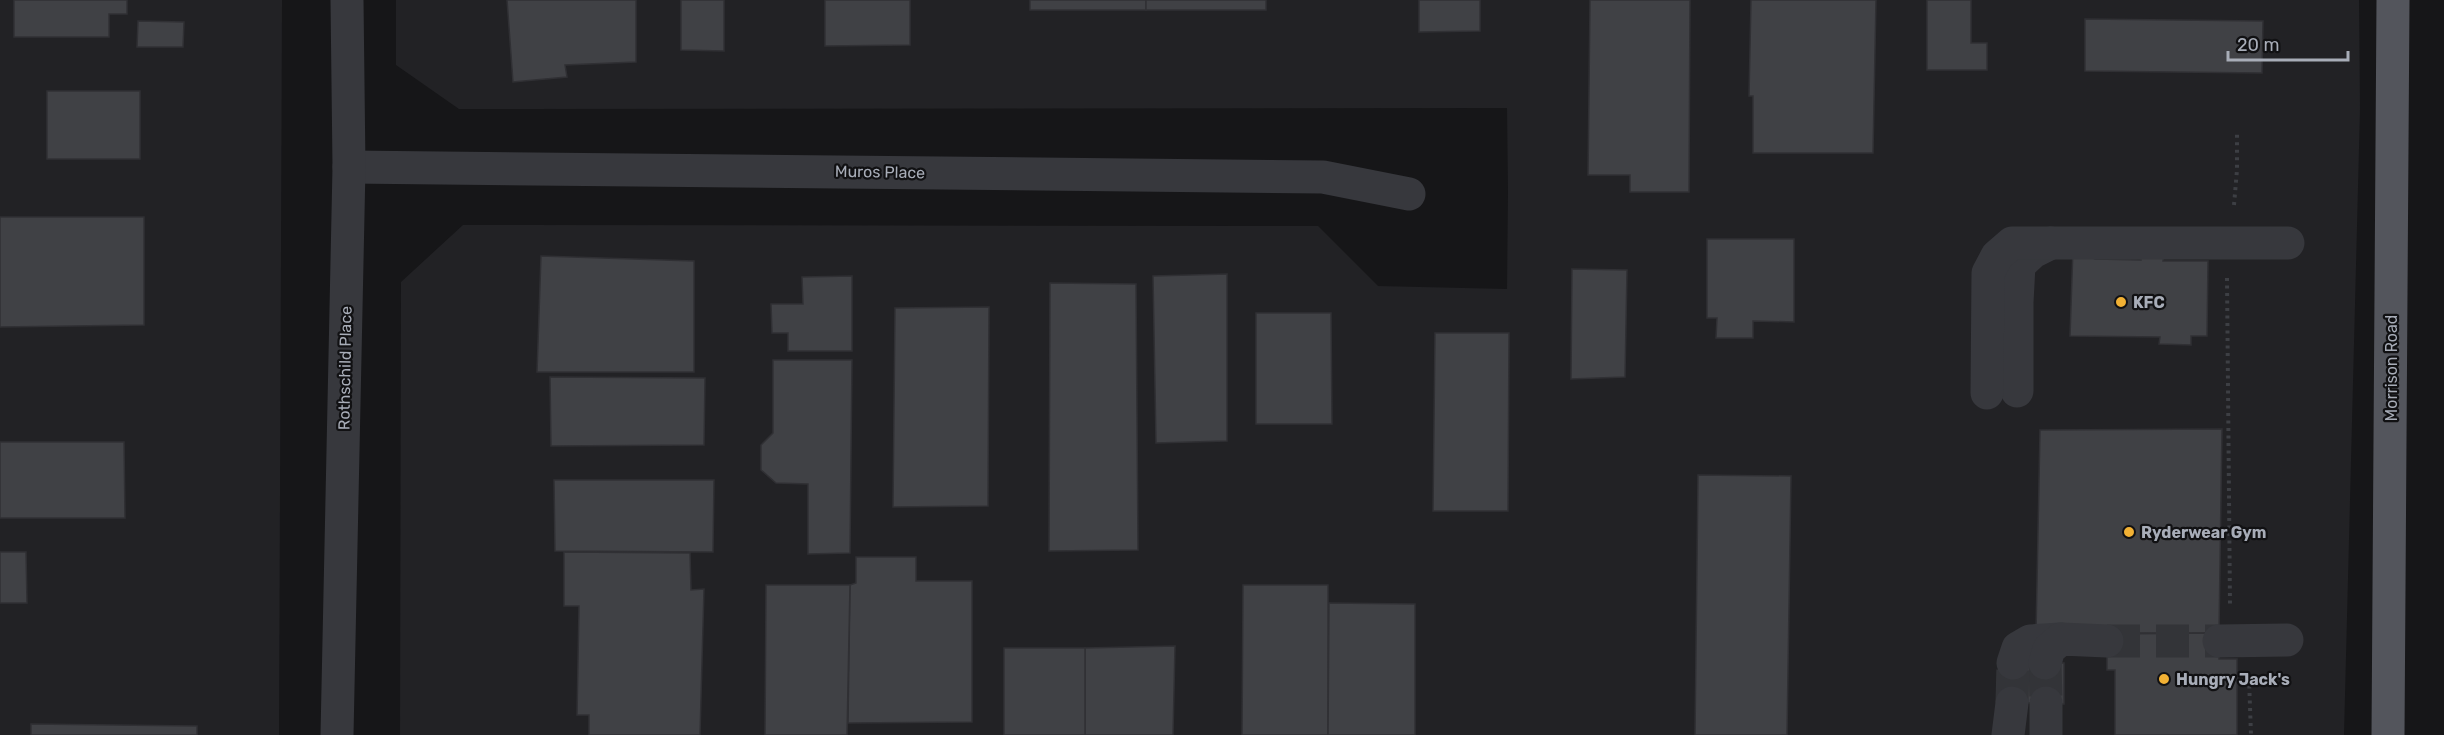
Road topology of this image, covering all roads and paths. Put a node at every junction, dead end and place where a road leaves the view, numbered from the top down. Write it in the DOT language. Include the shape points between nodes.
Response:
graph roads {
  1 [pos="347,0"];
  2 [pos="2393,0"];
  3 [pos="2236,131"];
  4 [pos="349,167"];
  5 [pos="1409,194"];
  6 [pos="2227,243"];
  7 [pos="2288,243"];
  8 [pos="2002,392"];
  9 [pos="2287,640"];
  10 [pos="2107,641"];
  11 [pos="2233,641"];
  12 [pos="2013,663"];
  13 [pos="2012,703"];
  14 [pos="2046,703"];
  15 [pos="337,735"];
  16 [pos="2008,735"];
  17 [pos="2046,735"];
  18 [pos="2251,735"];
  19 [pos="2388,735"];
  1 -- 4 [label="street, Rothschild Place"];
  2 -- 19 [label="main road, Morrison Road"];
  3 -- 6 [label="path" via="2235,198"];
  4 -- 5 [label="street, Muros Place" via="1323,177"];
  4 -- 15 [label="street, Rothschild Place"];
  6 -- 7 [label="street"];
  6 -- 8 [label="street" via="2012,243 1997,256 1988,273"];
  6 -- 11 [label="path" via="2230,607 2241,612 2246,624"];
  9 -- 11 [label="street"];
  10 -- 12 [label="street" via="2053,651 2030,641 2018,648"];
  11 -- 18 [label="path"];
  13 -- 16 [label="street"];
  14 -- 17 [label="street"];
}
